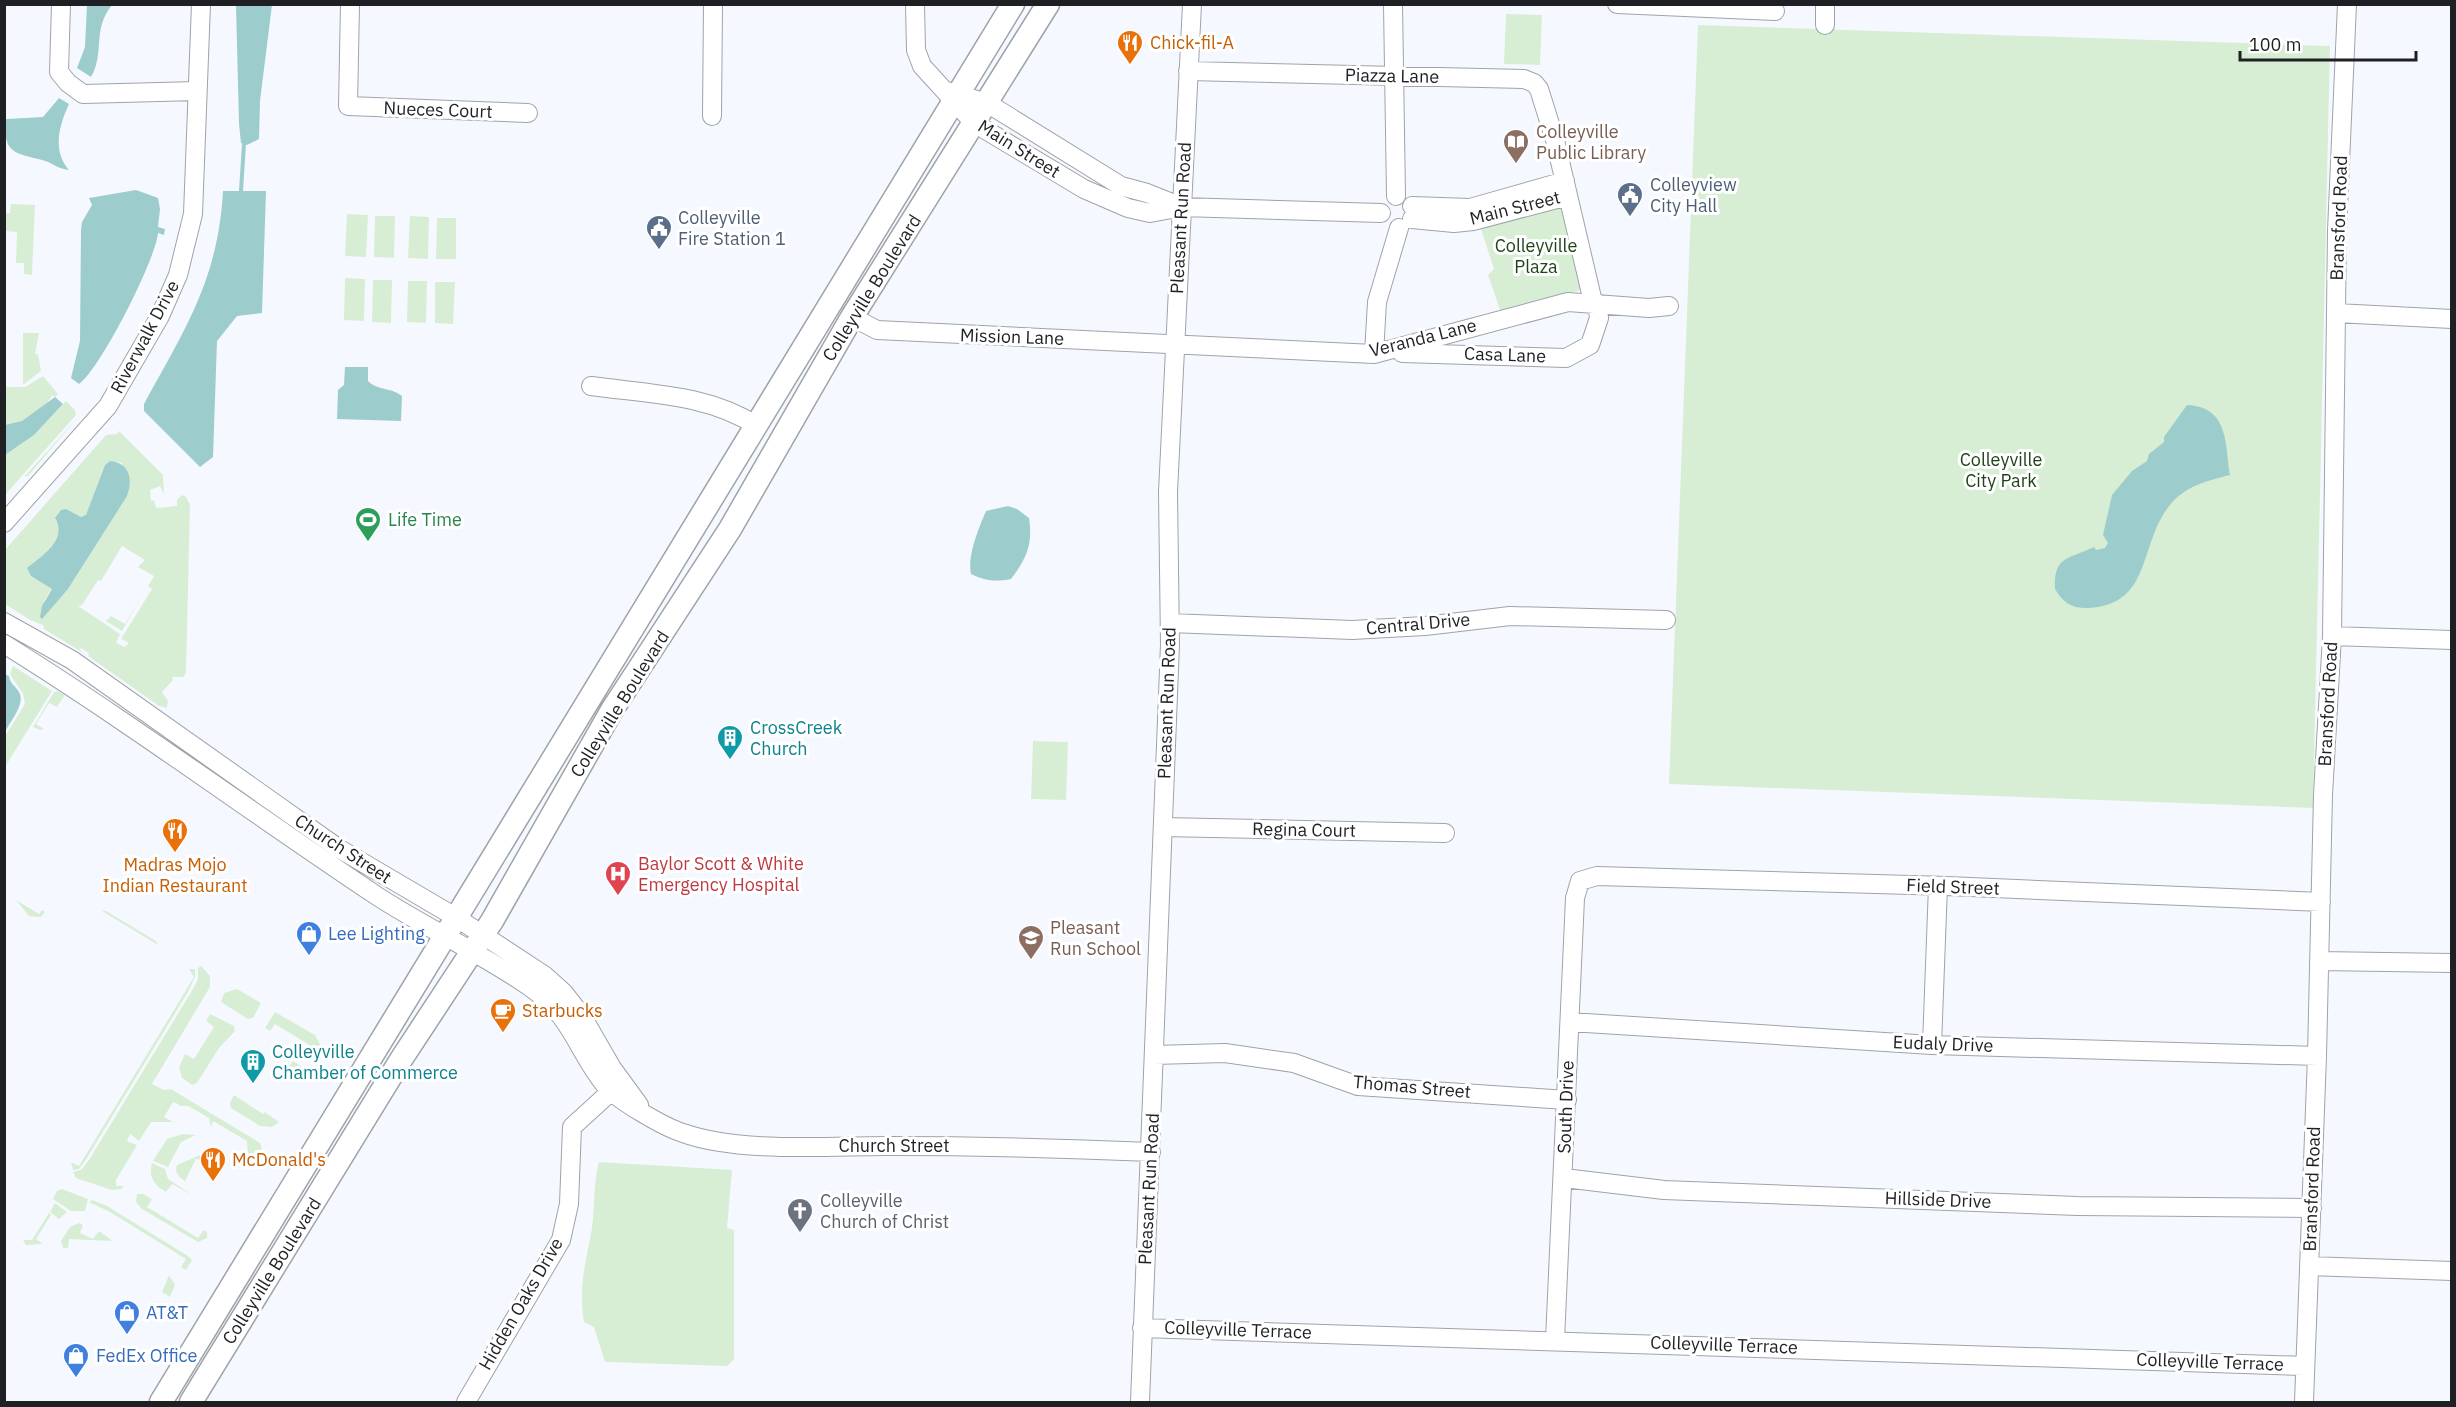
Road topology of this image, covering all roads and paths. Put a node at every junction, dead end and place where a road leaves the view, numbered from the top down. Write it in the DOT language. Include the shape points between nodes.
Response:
graph roads {
  1 [pos="61,4"];
  2 [pos="201,4"];
  3 [pos="350,4"];
  4 [pos="714,4"];
  5 [pos="915,4"];
  6 [pos="1013,4"];
  7 [pos="1048,4"];
  8 [pos="1192,4"];
  9 [pos="1393,4"];
  10 [pos="1617,4"];
  11 [pos="1825,4"];
  12 [pos="2347,4"];
  13 [pos="1776,11"];
  14 [pos="1825,25"];
  15 [pos="1188,71"];
  16 [pos="1392,76"];
  17 [pos="197,91"];
  18 [pos="954,95"];
  19 [pos="987,104"];
  20 [pos="528,113"];
  21 [pos="712,116"];
  22 [pos="974,123"];
  23 [pos="1555,140"];
  24 [pos="1566,189"];
  25 [pos="1396,196"];
  26 [pos="1182,207"];
  27 [pos="1381,213"];
  28 [pos="1408,218"];
  29 [pos="832,302"];
  30 [pos="1595,303"];
  31 [pos="1669,306"];
  32 [pos="2336,313"];
  33 [pos="852,316"];
  34 [pos="2451,319"];
  35 [pos="1175,342"];
  36 [pos="1374,354"];
  37 [pos="591,386"];
  38 [pos="757,426"];
  39 [pos="778,447"];
  40 [pos="4,523"];
  41 [pos="1666,620"];
  42 [pos="4,622"];
  43 [pos="1170,623"];
  44 [pos="2332,636"];
  45 [pos="2451,640"];
  46 [pos="4,644"];
  47 [pos="171,730"];
  48 [pos="158,747"];
  49 [pos="279,806"];
  50 [pos="269,824"];
  51 [pos="1163,827"];
  52 [pos="1445,833"];
  53 [pos="1584,878"];
  54 [pos="1938,886"];
  55 [pos="2321,902"];
  56 [pos="451,928"];
  57 [pos="477,945"];
  58 [pos="2319,961"];
  59 [pos="2451,963"];
  60 [pos="1570,1022"];
  61 [pos="1932,1045"];
  62 [pos="1154,1055"];
  63 [pos="2317,1056"];
  64 [pos="616,1086"];
  65 [pos="1567,1100"];
  66 [pos="1151,1152"];
  67 [pos="1564,1179"];
  68 [pos="2312,1208"];
  69 [pos="2309,1266"];
  70 [pos="2451,1271"];
  71 [pos="1142,1328"];
  72 [pos="1555,1340"];
  73 [pos="2305,1366"];
  74 [pos="161,1402"];
  75 [pos="191,1402"];
  76 [pos="466,1402"];
  77 [pos="1140,1402"];
  78 [pos="2304,1402"];
  1 -- 17 [label="street" via="59,72 83,94"];
  2 -- 17 [label="street, Riverwalk Drive"];
  3 -- 20 [label="street, Nueces Court" via="348,106"];
  4 -- 21 [label="street"];
  5 -- 18 [label="street" via="916,50 927,73"];
  6 -- 18 [label="main road, Colleyville Boulevard"];
  7 -- 19 [label="main road, Colleyville Boulevard"];
  8 -- 15 [label="street, Pleasant Run Road"];
  9 -- 16 [label="street"];
  10 -- 13 [label="street"];
  11 -- 14 [label="street"];
  12 -- 32 [label="street, Bransford Road"];
  15 -- 16 [label="street, Piazza Lane"];
  15 -- 26 [label="street, Pleasant Run Road"];
  16 -- 23 [label="street, Piazza Lane" via="1524,79 1539,90"];
  16 -- 25 [label="street"];
  17 -- 40 [label="street, Riverwalk Drive" via="193,214 185,255 170,296 108,406"];
  18 -- 19 [label="street, Main Street"];
  18 -- 22 [label="street, Main Street"];
  18 -- 29 [label="main road, Colleyville Boulevard"];
  19 -- 22 [label="main road, Colleyville Boulevard"];
  19 -- 26 [label="street, Main Street" via="1120,186"];
  22 -- 26 [label="street, Main Street" via="1084,189 1128,208 1150,213"];
  22 -- 33 [label="main road, Colleyville Boulevard"];
  23 -- 24 [label="street, Main Street"];
  24 -- 28 [label="street, Main Street"];
  24 -- 30 [label="street, Casa Lane"];
  25 -- 27 [label="street" via="1385,201"];
  25 -- 28 [label="street" via="1408,200"];
  26 -- 27 [label="street, Main Street"];
  26 -- 35 [label="street, Pleasant Run Road"];
  27 -- 28 [label="street" via="1385,222"];
  28 -- 36 [label="street" via="1377,302"];
  29 -- 33 [label="main road"];
  29 -- 38 [label="main road, Colleyville Boulevard"];
  30 -- 31 [label="street, Veranda Lane"];
  30 -- 36 [label="street, Veranda Lane" via="1568,302"];
  30 -- 36 [label="street, Casa Lane" via="1599,318 1590,345 1566,358"];
  32 -- 34 [label="street"];
  32 -- 44 [label="street, Bransford Road"];
  33 -- 35 [label="street, Mission Lane" via="878,330"];
  33 -- 39 [label="main road, Colleyville Boulevard"];
  35 -- 36 [label="street, Veranda Lane"];
  35 -- 43 [label="street, Pleasant Run Road" via="1168,492"];
  37 -- 38 [label="street" via="700,400"];
  38 -- 39 [label="main road"];
  38 -- 56 [label="main road, Colleyville Boulevard"];
  39 -- 57 [label="main road, Colleyville Boulevard" via="612,710"];
  41 -- 43 [label="street, Central Drive" via="1510,616 1352,630"];
  42 -- 47 [label="street, Church Street" via="72,660"];
  43 -- 51 [label="street, Pleasant Run Road"];
  44 -- 45 [label="street"];
  44 -- 55 [label="street, Bransford Road"];
  46 -- 48 [label="street, Church Street" via="78,689"];
  47 -- 48 [label="street"];
  47 -- 49 [label="street, Church Street"];
  48 -- 50 [label="street, Church Street"];
  49 -- 50 [label="street"];
  49 -- 56 [label="street, Church Street"];
  50 -- 56 [label="street, Church Street" via="381,899"];
  51 -- 52 [label="street, Regina Court"];
  51 -- 62 [label="street, Pleasant Run Road"];
  53 -- 54 [label="street, Field Street"];
  53 -- 60 [label="street, South Drive" via="1575,898"];
  54 -- 55 [label="street, Field Street"];
  54 -- 61 [label="street"];
  55 -- 58 [label="street, Bransford Road"];
  56 -- 57 [label="street, Church Street"];
  56 -- 74 [label="main road, Colleyville Boulevard"];
  57 -- 64 [label="street, Church Street" via="544,975 562,1004 594,1033"];
  57 -- 75 [label="main road, Colleyville Boulevard" via="402,1058"];
  58 -- 59 [label="street"];
  58 -- 63 [label="street, Bransford Road"];
  60 -- 61 [label="street, Eudaly Drive"];
  60 -- 65 [label="street, South Drive"];
  61 -- 63 [label="street, Eudaly Drive"];
  62 -- 65 [label="street, Thomas Street" via="1225,1053 1294,1063 1358,1086"];
  62 -- 66 [label="street, Pleasant Run Road"];
  63 -- 68 [label="street, Bransford Road"];
  64 -- 66 [label="street, Church Street" via="644,1112 684,1134 734,1145"];
  64 -- 76 [label="street, Hidden Oaks Drive" via="572,1127 569,1204 561,1240"];
  65 -- 67 [label="street, South Drive"];
  66 -- 71 [label="street, Pleasant Run Road"];
  67 -- 68 [label="street, Hillside Drive" via="1675,1190 2077,1206"];
  67 -- 72 [label="street, South Drive"];
  68 -- 69 [label="street, Bransford Road"];
  69 -- 70 [label="street"];
  69 -- 73 [label="street, Bransford Road"];
  71 -- 72 [label="street, Colleyville Terrace"];
  71 -- 77 [label="street, Pleasant Run Road"];
  72 -- 73 [label="street, Colleyville Terrace"];
  73 -- 78 [label="street, Bransford Road"];
}
